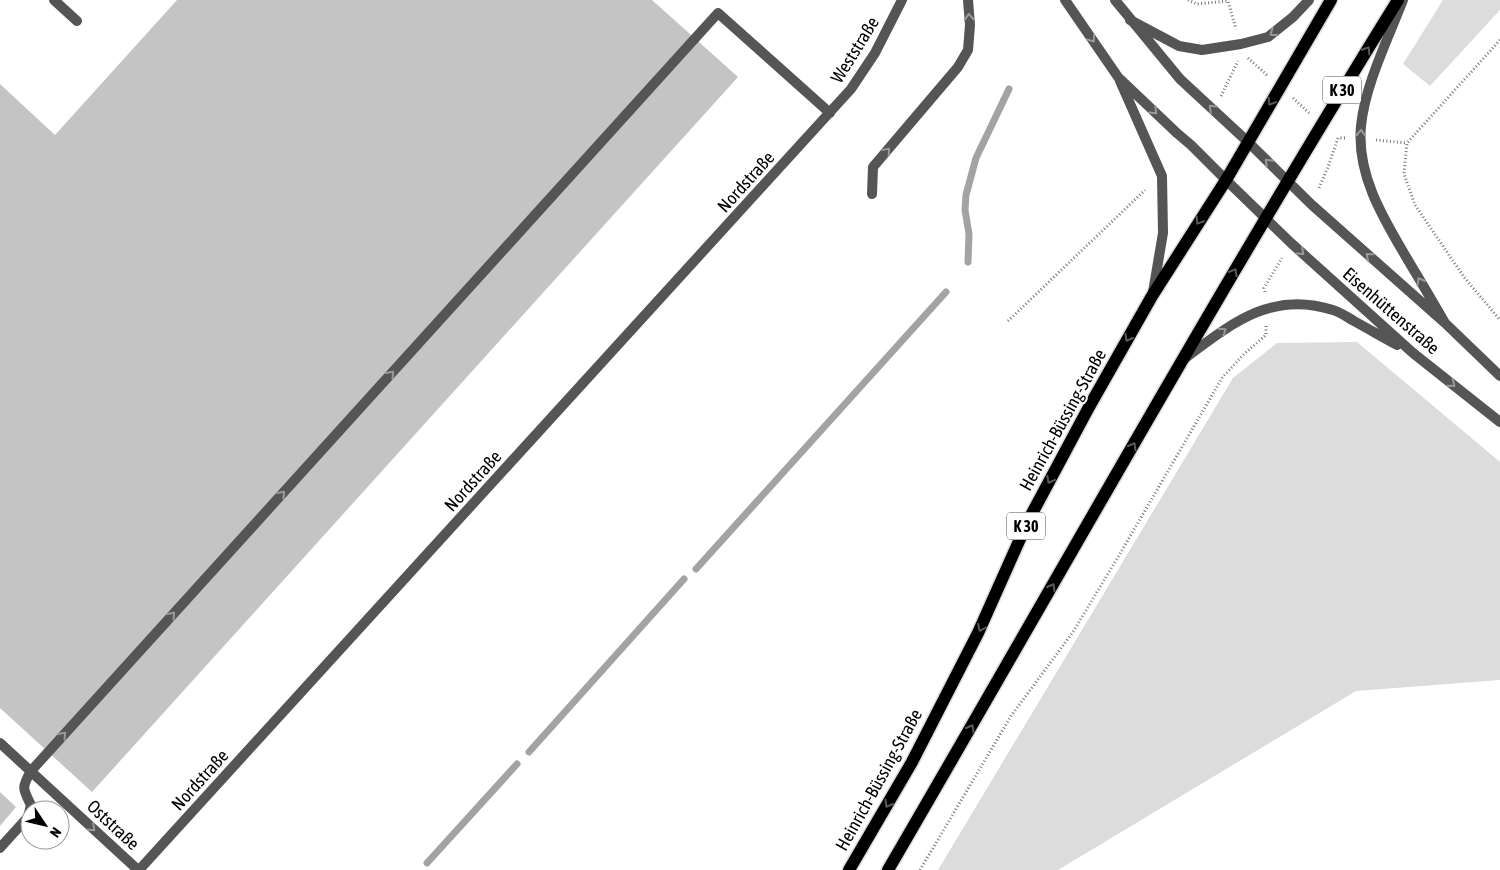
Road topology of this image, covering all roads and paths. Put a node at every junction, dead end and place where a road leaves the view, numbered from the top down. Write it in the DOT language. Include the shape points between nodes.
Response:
graph roads {
  1 [pos="54,0"];
  2 [pos="902,0"];
  3 [pos="968,0"];
  4 [pos="1065,0"];
  5 [pos="1115,0"];
  6 [pos="1188,0"];
  7 [pos="1309,0"];
  8 [pos="1331,0"];
  9 [pos="1398,0"];
  10 [pos="1403,0"];
  11 [pos="1228,1"];
  12 [pos="1130,20"];
  13 [pos="77,21"];
  14 [pos="1500,40"];
  15 [pos="1241,44"];
  16 [pos="1118,77"];
  17 [pos="830,113"];
  18 [pos="1360,139"];
  19 [pos="1248,142"];
  20 [pos="1407,143"];
  21 [pos="1162,176"];
  22 [pos="1226,180"];
  23 [pos="1288,182"];
  24 [pos="872,194"];
  25 [pos="1312,205"];
  26 [pos="1266,218"];
  27 [pos="1291,243"];
  28 [pos="1152,296"];
  29 [pos="1266,308"];
  30 [pos="1500,320"];
  31 [pos="1008,321"];
  32 [pos="1445,323"];
  33 [pos="1413,353"];
  34 [pos="1184,360"];
  35 [pos="1500,376"];
  36 [pos="1500,422"];
  37 [pos="0,743"];
  38 [pos="30,771"];
  39 [pos="0,848"];
  40 [pos="139,870"];
  41 [pos="849,870"];
  42 [pos="888,870"];
  43 [pos="920,870"];
  1 -- 13 [label="street"];
  2 -- 17 [label="street, Weststraße" via="875,53 851,90"];
  24 -- 3 [label="street, one-way" via="873,167 958,67 968,50"];
  4 -- 16 [label="street, one-way"];
  5 -- 12 [label="street, Eisenhüttenstraße"];
  6 -- 11 [label="path" via="1197,4"];
  7 -- 15 [label="street, one-way" via="1268,37"];
  8 -- 19 [label="main road, K 30, one-way"];
  23 -- 9 [label="main road, K 30, one-way"];
  18 -- 10 [label="street, one-way" via="1369,87"];
  11 -- 15 [label="path"];
  12 -- 15 [label="street" via="1179,46 1202,50"];
  19 -- 12 [label="street, Eisenhüttenstraße, one-way" via="1180,79"];
  14 -- 20 [label="path"];
  16 -- 21 [label="street"];
  16 -- 22 [label="street, Eisenhüttenstraße, one-way"];
  38 -- 17 [label="street, one-way" via="718,13"];
  17 -- 40 [label="street, Nordstraße"];
  18 -- 20 [label="path"];
  18 -- 25 [label="path" via="1338,138"];
  32 -- 18 [label="street, one-way" via="1383,220 1365,174"];
  19 -- 22 [label="main road, K 30"];
  23 -- 19 [label="street, Eisenhüttenstraße, one-way"];
  20 -- 30 [label="path" via="1404,174 1414,205 1464,277"];
  21 -- 28 [label="street" via="1163,233"];
  21 -- 31 [label="path"];
  22 -- 26 [label="street, Eisenhüttenstraße"];
  22 -- 28 [label="main road, Heinrich-Büssing-Straße / K 30, one-way"];
  23 -- 25 [label="street, Eisenhüttenstraße"];
  23 -- 26 [label="main road, K 30"];
  32 -- 25 [label="street, Eisenhüttenstraße, one-way"];
  26 -- 27 [label="street, Eisenhüttenstraße"];
  34 -- 26 [label="main road, K 30, one-way"];
  27 -- 29 [label="path" via="1264,288"];
  27 -- 33 [label="street, Eisenhüttenstraße, one-way"];
  28 -- 41 [label="main road, Heinrich-Büssing-Straße / K 30, one-way" via="1028,521 978,633 917,753"];
  29 -- 33 [label="street" via="1296,303 1334,310"];
  34 -- 29 [label="street, one-way" via="1224,330"];
  29 -- 43 [label="path" via="1266,336 1222,378 1073,632 1011,716"];
  32 -- 35 [label="street, Eisenhüttenstraße"];
  33 -- 36 [label="street, Eisenhüttenstraße, one-way"];
  42 -- 34 [label="main road, K 30, one-way"];
  37 -- 38 [label="street, Oststraße"];
  38 -- 39 [label="street" via="23,789 31,805 28,816"];
  38 -- 40 [label="street, Oststraße, one-way"];
}
